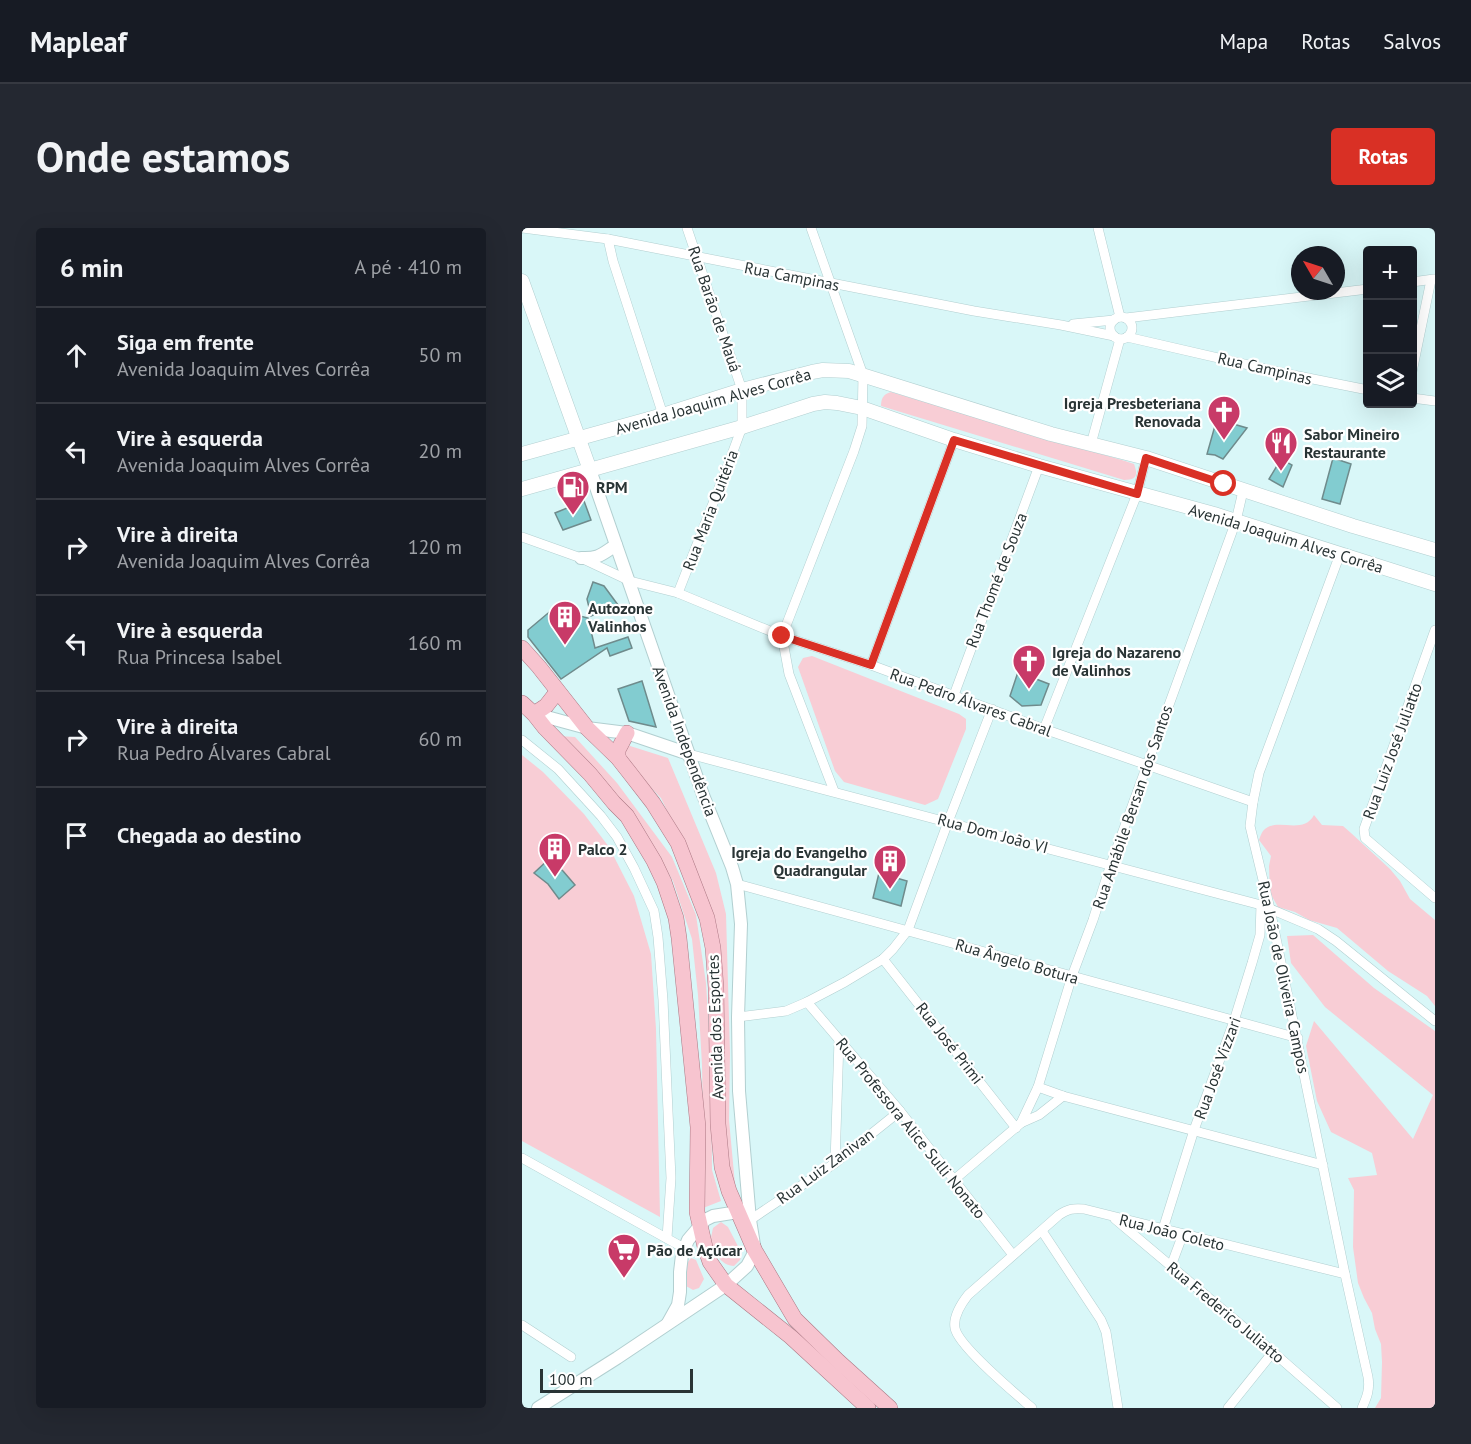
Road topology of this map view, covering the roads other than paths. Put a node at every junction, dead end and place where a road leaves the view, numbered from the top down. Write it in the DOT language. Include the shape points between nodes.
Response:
graph roads {
  1 [pos="522,228"];
  2 [pos="687,228"];
  3 [pos="811,228"];
  4 [pos="1098,228"];
  5 [pos="608,239"];
  6 [pos="698,257"];
  7 [pos="1433,279"];
  8 [pos="522,281"];
  9 [pos="1417,281"];
  10 [pos="830,283"];
  11 [pos="1363,290"];
  12 [pos="1120,318"];
  13 [pos="1061,325"];
  14 [pos="1120,337"];
  15 [pos="1417,354"];
  16 [pos="863,375"];
  17 [pos="1363,389"];
  18 [pos="742,390"];
  19 [pos="1417,399"];
  20 [pos="1435,401"];
  21 [pos="862,408"];
  22 [pos="663,415"];
  23 [pos="741,427"];
  24 [pos="579,439"];
  25 [pos="954,440"];
  26 [pos="1091,444"];
  27 [pos="522,454"];
  28 [pos="1146,458"];
  29 [pos="1039,466"];
  30 [pos="590,470"];
  31 [pos="522,489"];
  32 [pos="1243,491"];
  33 [pos="1137,494"];
  34 [pos="1236,521"];
  35 [pos="522,537"];
  36 [pos="616,545"];
  37 [pos="1435,550"];
  38 [pos="1340,554"];
  39 [pos="581,558"];
  40 [pos="630,581"];
  41 [pos="1435,584"];
  42 [pos="678,593"];
  43 [pos="1435,630"];
  44 [pos="782,636"];
  45 [pos="522,648"];
  46 [pos="871,665"];
  47 [pos="557,692"];
  48 [pos="954,695"];
  49 [pos="522,703"];
  50 [pos="992,709"];
  51 [pos="528,713"];
  52 [pos="587,728"];
  53 [pos="1044,729"];
  54 [pos="627,733"];
  55 [pos="522,740"];
  56 [pos="689,753"];
  57 [pos="618,758"];
  58 [pos="1146,765"];
  59 [pos="834,791"];
  60 [pos="1253,802"];
  61 [pos="948,822"];
  62 [pos="1111,864"];
  63 [pos="737,884"];
  64 [pos="1435,898"];
  65 [pos="1266,907"];
  66 [pos="908,930"];
  67 [pos="883,959"];
  68 [pos="1072,976"];
  69 [pos="807,1002"];
  70 [pos="738,1017"];
  71 [pos="1435,1020"];
  72 [pos="1233,1021"];
  73 [pos="1298,1038"];
  74 [pos="839,1040"];
  75 [pos="1038,1088"];
  76 [pos="1063,1096"];
  77 [pos="900,1111"];
  78 [pos="1019,1125"];
  79 [pos="1194,1130"];
  80 [pos="522,1158"];
  81 [pos="835,1163"];
  82 [pos="1323,1165"];
  83 [pos="954,1179"];
  84 [pos="744,1216"];
  85 [pos="1113,1218"];
  86 [pos="700,1227"];
  87 [pos="1163,1229"];
  88 [pos="1042,1231"];
  89 [pos="1183,1234"];
  90 [pos="667,1238"];
  91 [pos="684,1248"];
  92 [pos="755,1251"];
  93 [pos="1013,1255"];
  94 [pos="1171,1266"];
  95 [pos="1345,1274"];
  96 [pos="726,1285"];
  97 [pos="680,1292"];
  98 [pos="700,1304"];
  99 [pos="667,1324"];
  100 [pos="522,1325"];
  101 [pos="1273,1352"];
  102 [pos="571,1357"];
  103 [pos="538,1408"];
  104 [pos="868,1408"];
  105 [pos="890,1408"];
  106 [pos="1032,1408"];
  107 [pos="1118,1408"];
  108 [pos="1228,1408"];
  109 [pos="1337,1408"];
  110 [pos="1362,1408"];
  1 -- 5 [label="street, Rua Campinas"];
  2 -- 6 [label="street, Rua Barão de Mauá"];
  3 -- 10 [label="street"];
  4 -- 12 [label="street"];
  5 -- 6 [label="street, Rua Campinas"];
  5 -- 22 [label="street"];
  6 -- 10 [label="street, Rua Campinas"];
  6 -- 18 [label="street, Rua Barão de Mauá"];
  7 -- 9 [label="street"];
  7 -- 15 [label="street"];
  8 -- 24 [label="main road, Avenida Independência"];
  10 -- 13 [label="street, Rua Campinas"];
  10 -- 16 [label="street"];
  11 -- 12 [label="street, Rua Campinas"];
  12 -- 13 [label="street, Rua Campinas"];
  12 -- 14 [label="street" via="1112,322 1110,329"];
  12 -- 14 [label="street" via="1130,321 1132,331"];
  13 -- 14 [label="street, Rua Campinas"];
  14 -- 17 [label="street, Rua Campinas"];
  14 -- 26 [label="street"];
  16 -- 18 [label="main road, Avenida Joaquim Alves Corrêa" via="823,370"];
  16 -- 21 [label="street"];
  16 -- 26 [label="main road, Avenida Joaquim Alves Corrêa"];
  18 -- 22 [label="main road, Avenida Joaquim Alves Corrêa"];
  18 -- 23 [label="street, Rua Barão de Mauá"];
  19 -- 20 [label="street"];
  21 -- 23 [label="main road, Avenida Joaquim Alves Corrêa" via="825,402"];
  21 -- 25 [label="main road, Avenida Joaquim Alves Corrêa"];
  21 -- 44 [label="street" via="862,426 854,451"];
  22 -- 24 [label="main road, Avenida Joaquim Alves Corrêa"];
  23 -- 30 [label="main road, Avenida Joaquim Alves Corrêa"];
  23 -- 42 [label="street, Rua Maria Quitéria"];
  24 -- 27 [label="main road, Avenida Joaquim Alves Corrêa"];
  24 -- 30 [label="main road, Avenida Independência"];
  25 -- 29 [label="main road, Avenida Joaquim Alves Corrêa"];
  25 -- 46 [label="street"];
  26 -- 28 [label="main road, Avenida Joaquim Alves Corrêa"];
  28 -- 32 [label="main road, Avenida Joaquim Alves Corrêa"];
  28 -- 33 [label="street"];
  29 -- 33 [label="main road, Avenida Joaquim Alves Corrêa"];
  29 -- 48 [label="street, Rua Thomé de Souza"];
  30 -- 31 [label="main road, Avenida Joaquim Alves Corrêa"];
  30 -- 36 [label="street, Avenida Independência"];
  32 -- 34 [label="street, Rua Amábile Bersan dos Santos"];
  32 -- 37 [label="main road, Avenida Joaquim Alves Corrêa"];
  33 -- 34 [label="main road, Avenida Joaquim Alves Corrêa"];
  33 -- 53 [label="street"];
  34 -- 38 [label="main road, Avenida Joaquim Alves Corrêa"];
  34 -- 58 [label="street, Rua Amábile Bersan dos Santos"];
  35 -- 39 [label="street, Rua Pedro Álvares Cabral"];
  36 -- 39 [label="street" via="598,557"];
  36 -- 40 [label="street, Avenida Independência"];
  38 -- 41 [label="main road, Avenida Joaquim Alves Corrêa"];
  38 -- 60 [label="street, Rua João de Oliveira Campos" via="1259,773"];
  39 -- 40 [label="street, Rua Pedro Álvares Cabral"];
  40 -- 42 [label="street, Rua Pedro Álvares Cabral"];
  40 -- 56 [label="street, Avenida Independência"];
  42 -- 44 [label="street, Rua Pedro Álvares Cabral"];
  43 -- 64 [label="street, Rua Luiz José Juliatto" via="1364,829 1365,838"];
  44 -- 46 [label="street, Rua Pedro Álvares Cabral"];
  44 -- 59 [label="street" via="789,674"];
  45 -- 47 [label="main road, Avenida dos Esportes"];
  46 -- 48 [label="street, Rua Pedro Álvares Cabral"];
  47 -- 51 [label="main road" via="546,706"];
  47 -- 52 [label="main road, Avenida dos Esportes"];
  48 -- 50 [label="street, Rua Pedro Álvares Cabral"];
  49 -- 51 [label="main road, Avenida dos Esportes"];
  50 -- 53 [label="street, Rua Pedro Álvares Cabral"];
  50 -- 61 [label="street"];
  51 -- 52 [label="street, Rua Dom João VI"];
  51 -- 86 [label="main road, Avenida dos Esportes" via="627,816 664,882 679,938 698,1126"];
  52 -- 54 [label="street, Rua Dom João VI"];
  52 -- 57 [label="main road, Avenida dos Esportes"];
  53 -- 58 [label="street, Rua Pedro Álvares Cabral"];
  54 -- 56 [label="street, Rua Dom João VI"];
  54 -- 57 [label="main road"];
  55 -- 90 [label="street" via="558,769 601,816 617,837 654,911 671,1178"];
  56 -- 59 [label="street, Rua Dom João VI"];
  56 -- 63 [label="street, Avenida Independência"];
  57 -- 84 [label="main road, Avenida dos Esportes" via="678,843 707,918 716,988 722,1167 729,1191"];
  58 -- 60 [label="street, Rua Pedro Álvares Cabral"];
  58 -- 62 [label="street, Rua Amábile Bersan dos Santos"];
  59 -- 61 [label="street, Rua Dom João VI"];
  60 -- 65 [label="street, Rua João de Oliveira Campos" via="1250,826"];
  61 -- 62 [label="street, Rua Dom João VI"];
  61 -- 66 [label="street"];
  62 -- 65 [label="street, Rua Dom João VI"];
  62 -- 68 [label="street, Rua Amábile Bersan dos Santos"];
  63 -- 66 [label="street, Rua Ângelo Botura"];
  63 -- 70 [label="street, Avenida Independência" via="741,924"];
  65 -- 71 [label="street, Rua Dom João VI" via="1336,941"];
  65 -- 72 [label="street, Rua José Vizzari"];
  65 -- 73 [label="street, Rua João de Oliveira Campos"];
  66 -- 67 [label="street"];
  66 -- 68 [label="street, Rua Ângelo Botura"];
  67 -- 69 [label="street"];
  67 -- 78 [label="street, Rua José Primi"];
  68 -- 72 [label="street, Rua Ângelo Botura"];
  68 -- 75 [label="street, Rua Amábile Bersan dos Santos"];
  69 -- 70 [label="street" via="786,1011"];
  69 -- 74 [label="street, Rua Professora Alice Sulli Nonato"];
  70 -- 84 [label="street, Avenida Independência"];
  72 -- 73 [label="street, Rua Ângelo Botura"];
  72 -- 79 [label="street, Rua José Vizzari"];
  73 -- 82 [label="street, Rua João de Oliveira Campos"];
  74 -- 77 [label="street, Rua Professora Alice Sulli Nonato"];
  74 -- 81 [label="street"];
  75 -- 76 [label="street"];
  75 -- 78 [label="street, Rua Amábile Bersan dos Santos"];
  76 -- 78 [label="street"];
  76 -- 79 [label="street"];
  77 -- 81 [label="street, Rua Luiz Zanivan"];
  77 -- 83 [label="street, Rua Professora Alice Sulli Nonato"];
  78 -- 83 [label="street"];
  79 -- 82 [label="street"];
  79 -- 87 [label="street, Rua José Vizzari"];
  80 -- 90 [label="street"];
  81 -- 84 [label="street, Rua Luiz Zanivan"];
  82 -- 95 [label="street, Rua João de Oliveira Campos"];
  83 -- 93 [label="street, Rua Professora Alice Sulli Nonato"];
  84 -- 86 [label="street" via="713,1216"];
  84 -- 92 [label="main road, Avenida dos Esportes"];
  85 -- 87 [label="street, Rua João Coleto"];
  85 -- 88 [label="street, Rua João Coleto" via="1072,1208"];
  85 -- 94 [label="street, Rua Frederico Juliatto"];
  86 -- 91 [label="street"];
  86 -- 96 [label="main road, Avenida dos Esportes" via="710,1262"];
  87 -- 89 [label="street, Rua João Coleto"];
  88 -- 93 [label="street, Rua João Coleto"];
  88 -- 107 [label="street" via="1101,1320"];
  89 -- 94 [label="street"];
  89 -- 95 [label="street, Rua João Coleto"];
  90 -- 91 [label="street"];
  91 -- 97 [label="street"];
  92 -- 96 [label="street" via="747,1266"];
  92 -- 105 [label="main road, Avenida dos Esportes" via="795,1319"];
  93 -- 106 [label="street, Rua João Coleto" via="968,1295 954,1326 968,1349"];
  94 -- 101 [label="street, Rua Frederico Juliatto"];
  95 -- 110 [label="street, Rua João de Oliveira Campos" via="1368,1377 1368,1395"];
  96 -- 98 [label="street"];
  96 -- 104 [label="main road, Avenida dos Esportes" via="791,1337"];
  97 -- 98 [label="street"];
  97 -- 99 [label="street" via="678,1305"];
  98 -- 99 [label="street"];
  99 -- 103 [label="street"];
  100 -- 102 [label="street"];
  101 -- 108 [label="street"];
  101 -- 109 [label="street, Rua Frederico Juliatto"];
}
